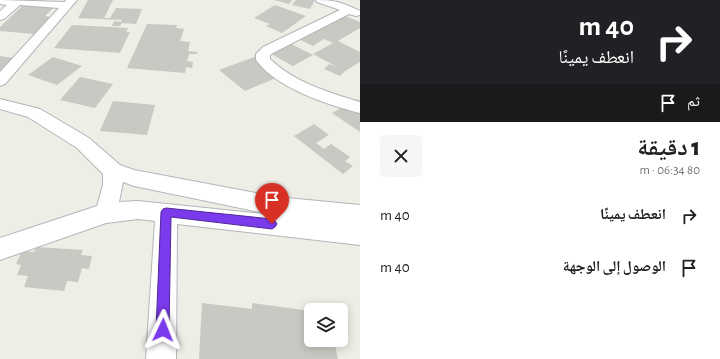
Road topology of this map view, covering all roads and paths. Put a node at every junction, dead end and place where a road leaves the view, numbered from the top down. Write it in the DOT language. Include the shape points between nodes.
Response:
graph roads {
  1 [pos="321,0"];
  2 [pos="0,1"];
  3 [pos="17,2"];
  4 [pos="70,2"];
  5 [pos="355,13"];
  6 [pos="0,18"];
  7 [pos="0,62"];
  8 [pos="16,63"];
  9 [pos="0,81"];
  10 [pos="0,104"];
  11 [pos="360,108"];
  12 [pos="113,171"];
  13 [pos="166,212"];
  14 [pos="106,213"];
  15 [pos="360,214"];
  16 [pos="338,224"];
  17 [pos="0,249"];
  18 [pos="161,359"];
  1 -- 5 [label="street"];
  2 -- 3 [label="street"];
  3 -- 4 [label="street"];
  3 -- 6 [label="street"];
  4 -- 8 [label="street"];
  5 -- 11 [label="street" via="268,50 263,54 263,60 268,66 300,86"];
  7 -- 8 [label="street"];
  8 -- 9 [label="street"];
  10 -- 12 [label="street" via="34,113 83,143"];
  12 -- 14 [label="street" via="113,185"];
  12 -- 16 [label="street" via="134,178 277,206"];
  13 -- 14 [label="street" via="138,210"];
  13 -- 16 [label="street" via="287,226"];
  13 -- 18 [label="street"];
  14 -- 17 [label="street"];
  15 -- 16 [label="street"];
}
